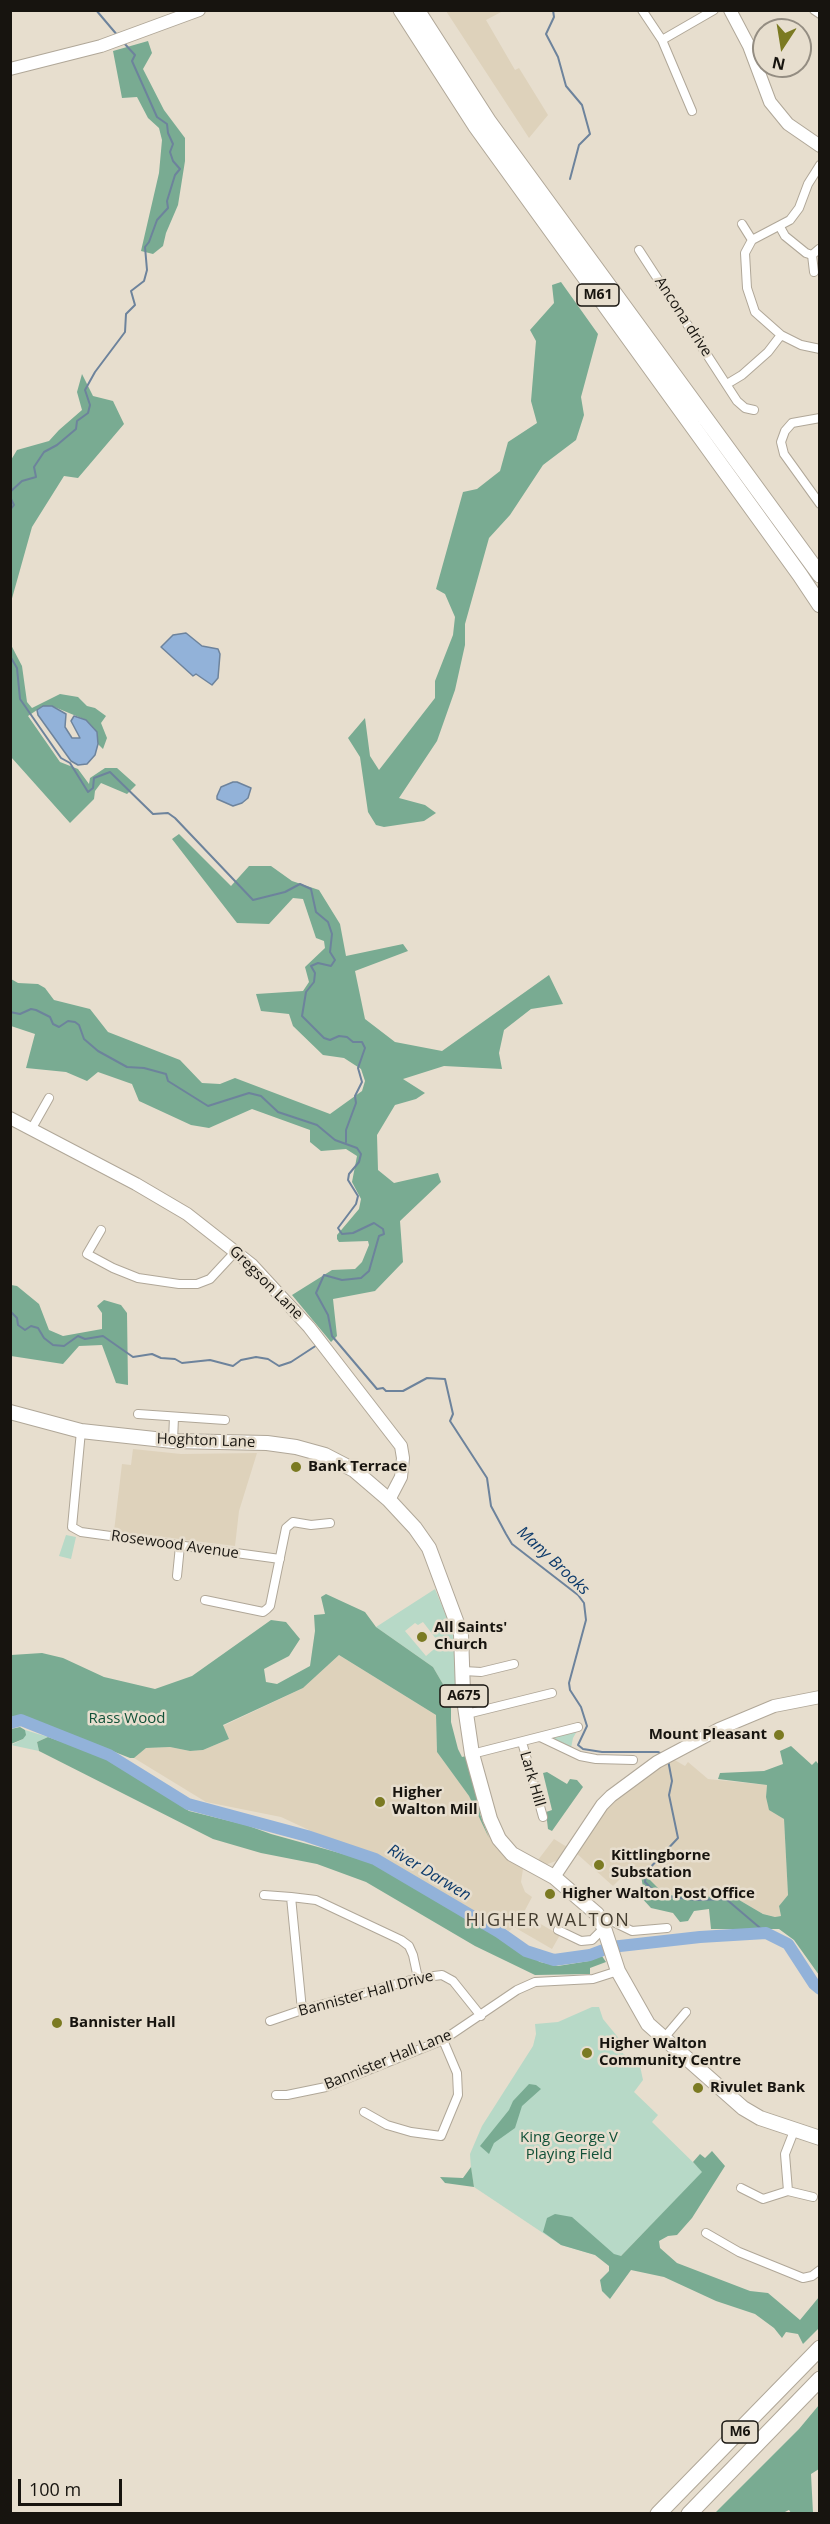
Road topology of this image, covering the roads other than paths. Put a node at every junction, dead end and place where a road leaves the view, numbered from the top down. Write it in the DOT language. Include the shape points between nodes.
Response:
graph roads {
  1 [pos="199,10"];
  2 [pos="401,10"];
  3 [pos="417,10"];
  4 [pos="642,10"];
  5 [pos="714,10"];
  6 [pos="730,10"];
  7 [pos="814,10"];
  8 [pos="819,14"];
  9 [pos="662,40"];
  10 [pos="10,69"];
  11 [pos="692,111"];
  12 [pos="819,146"];
  13 [pos="819,165"];
  14 [pos="742,224"];
  15 [pos="780,227"];
  16 [pos="752,240"];
  17 [pos="639,250"];
  18 [pos="815,252"];
  19 [pos="814,272"];
  20 [pos="781,335"];
  21 [pos="819,349"];
  22 [pos="727,384"];
  23 [pos="754,410"];
  24 [pos="819,418"];
  25 [pos="819,504"];
  26 [pos="819,575"];
  27 [pos="819,604"];
  28 [pos="49,1098"];
  29 [pos="10,1118"];
  30 [pos="32,1128"];
  31 [pos="101,1230"];
  32 [pos="236,1251"];
  33 [pos="10,1412"];
  34 [pos="138,1414"];
  35 [pos="174,1417"];
  36 [pos="225,1420"];
  37 [pos="81,1431"];
  38 [pos="173,1441"];
  39 [pos="389,1500"];
  40 [pos="330,1523"];
  41 [pos="180,1546"];
  42 [pos="280,1559"];
  43 [pos="177,1576"];
  44 [pos="205,1600"];
  45 [pos="514,1664"];
  46 [pos="464,1671"];
  47 [pos="552,1693"];
  48 [pos="819,1697"];
  49 [pos="467,1714"];
  50 [pos="578,1727"];
  51 [pos="540,1737"];
  52 [pos="522,1742"];
  53 [pos="472,1754"];
  54 [pos="633,1760"];
  55 [pos="543,1817"];
  56 [pos="554,1877"];
  57 [pos="264,1895"];
  58 [pos="291,1897"];
  59 [pos="597,1914"];
  60 [pos="667,1928"];
  61 [pos="558,1930"];
  62 [pos="605,1931"];
  63 [pos="615,1965"];
  64 [pos="418,1978"];
  65 [pos="302,2010"];
  66 [pos="686,2012"];
  67 [pos="481,2016"];
  68 [pos="270,2021"];
  69 [pos="664,2038"];
  70 [pos="443,2040"];
  71 [pos="276,2095"];
  72 [pos="364,2112"];
  73 [pos="794,2130"];
  74 [pos="819,2138"];
  75 [pos="741,2188"];
  76 [pos="788,2192"];
  77 [pos="813,2197"];
  78 [pos="706,2234"];
  79 [pos="819,2270"];
  80 [pos="819,2348"];
  81 [pos="819,2379"];
  82 [pos="658,2514"];
  83 [pos="689,2514"];
  1 -- 10 [label="street" via="101,46"];
  2 -- 27 [label="highway, M61" via="475,125"];
  3 -- 26 [label="highway, M61" via="489,122"];
  4 -- 9 [label="street"];
  5 -- 9 [label="street"];
  6 -- 12 [label="street" via="749,46 770,102 788,124"];
  7 -- 8 [label="street"];
  9 -- 11 [label="street"];
  13 -- 15 [label="street" via="799,208"];
  14 -- 16 [label="street"];
  15 -- 16 [label="street"];
  15 -- 18 [label="street" via="794,245"];
  16 -- 20 [label="street" via="745,253 747,288 755,312"];
  17 -- 22 [label="street, Ancona drive"];
  18 -- 19 [label="street" via="811,261"];
  20 -- 21 [label="street"];
  20 -- 22 [label="street" via="768,352"];
  22 -- 23 [label="street, Ancona drive" via="741,406"];
  24 -- 25 [label="street" via="792,423 781,442 784,454"];
  28 -- 30 [label="street"];
  29 -- 30 [label="street, Gregson Lane"];
  30 -- 32 [label="street, Gregson Lane" via="187,1214"];
  31 -- 32 [label="street" via="87,1254 138,1278 197,1284 210,1279"];
  32 -- 39 [label="street, Gregson Lane" via="309,1327 401,1446 401,1477"];
  33 -- 37 [label="main road, Hoghton Lane / A675"];
  34 -- 35 [label="street"];
  35 -- 36 [label="street"];
  35 -- 38 [label="street"];
  37 -- 38 [label="main road, Hoghton Lane / A675"];
  37 -- 41 [label="street, Rosewood Avenue" via="72,1527 81,1532"];
  38 -- 39 [label="main road, Hoghton Lane / A675" via="267,1443 325,1455 354,1470"];
  39 -- 46 [label="main road, A675" via="429,1548 461,1634"];
  40 -- 42 [label="street" via="290,1524"];
  41 -- 42 [label="street, Rosewood Avenue"];
  41 -- 43 [label="street"];
  42 -- 44 [label="street" via="270,1606 263,1612"];
  45 -- 46 [label="street" via="481,1672"];
  46 -- 49 [label="main road, A675"];
  47 -- 49 [label="street"];
  48 -- 56 [label="street" via="774,1706 719,1729 664,1759 606,1800"];
  49 -- 53 [label="main road, A675"];
  50 -- 51 [label="street"];
  51 -- 52 [label="street"];
  51 -- 54 [label="street" via="580,1756"];
  52 -- 53 [label="street"];
  52 -- 55 [label="street, Lark Hill"];
  53 -- 56 [label="main road, A675" via="499,1839 512,1854"];
  56 -- 59 [label="main road, A675"];
  57 -- 58 [label="street"];
  58 -- 64 [label="street" via="316,1900 401,1940 409,1946"];
  58 -- 65 [label="street"];
  59 -- 60 [label="street" via="632,1931"];
  59 -- 62 [label="main road, A675"];
  61 -- 62 [label="street" via="581,1941 592,1940"];
  62 -- 63 [label="main road, A675"];
  63 -- 67 [label="street, Bannister Hall Lane" via="593,1979 535,1982"];
  63 -- 69 [label="main road, A675" via="648,2024"];
  64 -- 65 [label="street, Bannister Hall Drive"];
  64 -- 67 [label="street, Bannister Hall Drive" via="442,1975 453,1982"];
  65 -- 68 [label="street, Bannister Hall Drive"];
  66 -- 69 [label="street"];
  67 -- 70 [label="street, Bannister Hall Lane"];
  69 -- 73 [label="main road, A675" via="743,2108"];
  70 -- 71 [label="street, Bannister Hall Lane" via="326,2087"];
  70 -- 72 [label="street" via="457,2073 458,2095 441,2136 387,2125"];
  73 -- 74 [label="main road, A675"];
  73 -- 76 [label="street" via="785,2154"];
  75 -- 76 [label="street" via="763,2199"];
  76 -- 77 [label="street"];
  78 -- 79 [label="street" via="803,2278 812,2277"];
  80 -- 82 [label="highway, M6"];
  81 -- 83 [label="highway, M6"];
}
